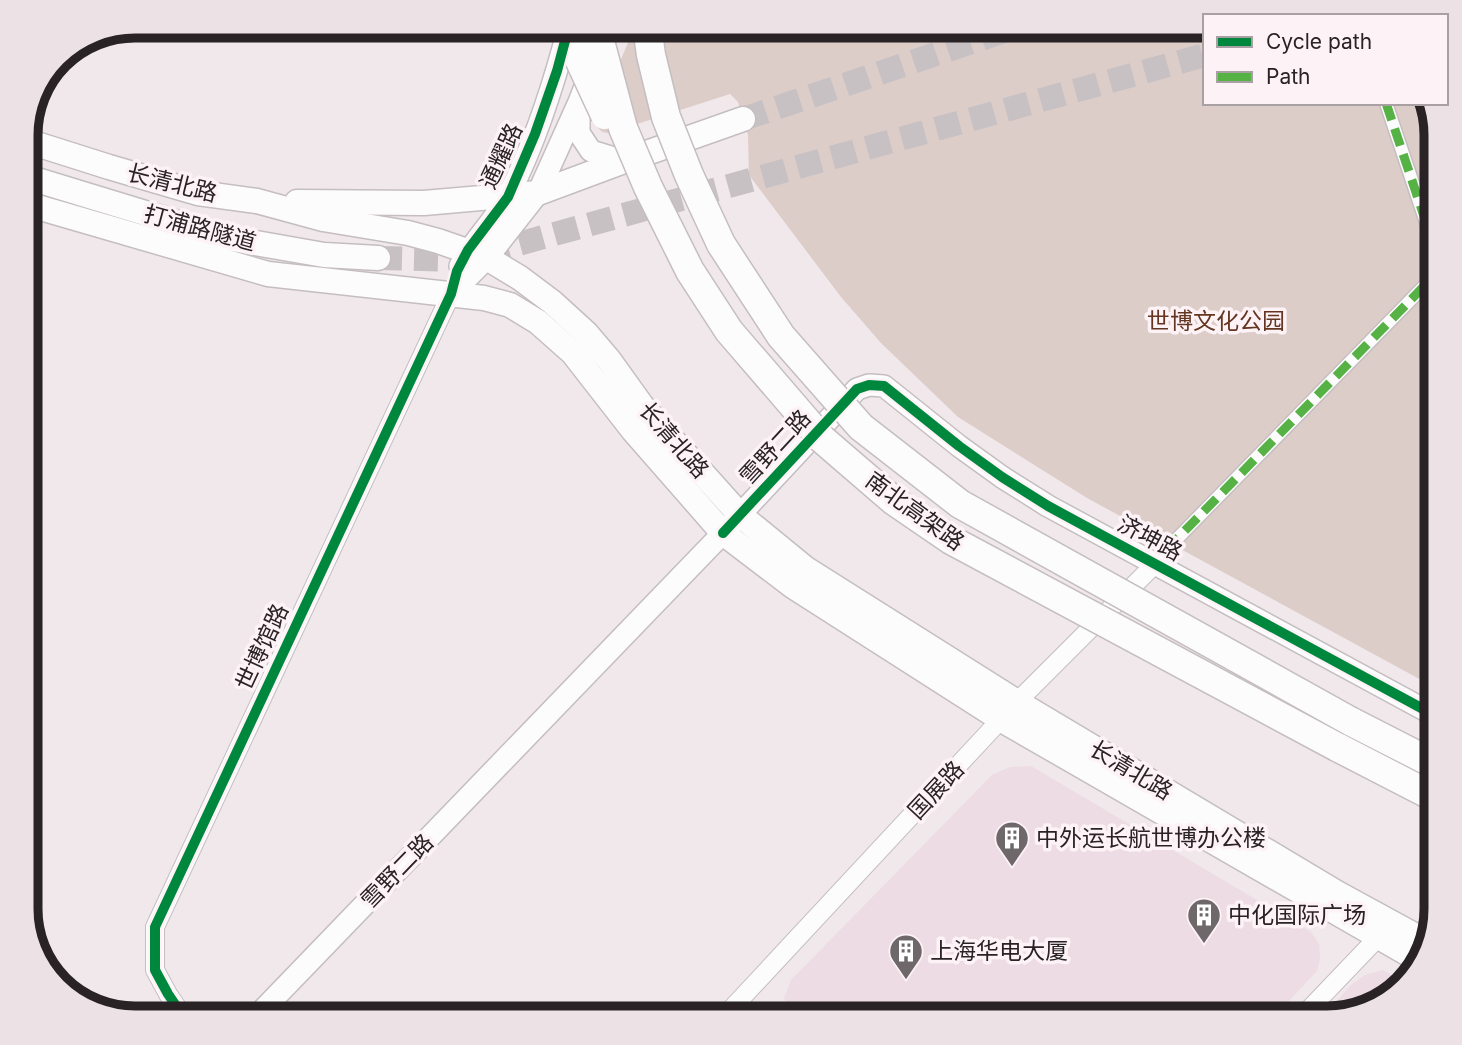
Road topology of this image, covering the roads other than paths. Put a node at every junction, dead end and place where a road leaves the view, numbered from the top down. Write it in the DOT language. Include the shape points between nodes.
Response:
graph roads {
  1 [pos="567,38"];
  2 [pos="573,38"];
  3 [pos="597,38"];
  4 [pos="604,38"];
  5 [pos="649,38"];
  6 [pos="579,102"];
  7 [pos="1387,105"];
  8 [pos="743,119"];
  9 [pos="39,145"];
  10 [pos="624,161"];
  11 [pos="39,181"];
  12 [pos="648,187"];
  13 [pos="538,194"];
  14 [pos="508,197"];
  15 [pos="257,201"];
  16 [pos="39,208"];
  17 [pos="1424,216"];
  18 [pos="478,254"];
  19 [pos="378,258"];
  20 [pos="1424,286"];
  21 [pos="451,294"];
  22 [pos="857,389"];
  23 [pos="740,515"];
  24 [pos="723,533"];
  25 [pos="1160,557"];
  26 [pos="1424,709"];
  27 [pos="1010,711"];
  28 [pos="1424,759"];
  29 [pos="1424,792"];
  30 [pos="1386,929"];
  31 [pos="1419,939"];
  32 [pos="1413,954"];
  33 [pos="736,1004"];
  34 [pos="176,1006"];
  35 [pos="267,1006"];
  36 [pos="739,1006"];
  37 [pos="1312,1006"];
  1 -- 14 [label="street, 通耀路" via="535,134"];
  2 -- 12 [label="highway, bridge" via="610,125"];
  3 -- 12 [label="highway, 南北高架路, bridge" via="623,128"];
  4 -- 6 [label="street, 通耀路"];
  5 -- 28 [label="highway, 南北高架路, bridge" via="666,117 721,244 781,336 861,427 960,504"];
  6 -- 10 [label="street" via="579,133 591,151"];
  6 -- 13 [label="street, 通耀路"];
  7 -- 17 [label="street"];
  8 -- 10 [label="main road"];
  9 -- 15 [label="main road, 长清北路" via="198,193"];
  10 -- 13 [label="main road"];
  11 -- 19 [label="main road, 打浦路隧道" via="227,238 324,255"];
  12 -- 29 [label="highway, 南北高架路, bridge" via="690,271 729,331 822,439 894,501 951,540"];
  13 -- 14 [label="main road"];
  13 -- 18 [label="street, 通耀路"];
  14 -- 15 [label="main road" via="424,203"];
  14 -- 18 [label="street, 通耀路"];
  15 -- 18 [label="main road, 长清北路" via="323,219 408,233"];
  16 -- 21 [label="main road, 长清北路" via="268,274"];
  18 -- 21 [label="street, 通耀路"];
  18 -- 23 [label="main road, 长清北路" via="520,278 586,333 642,406"];
  20 -- 25 [label="street"];
  21 -- 24 [label="main road, 长清北路" via="510,305 538,322 573,353 632,430"];
  21 -- 34 [label="street, 世博馆路" via="155,927 155,970"];
  22 -- 23 [label="street, 雪野二路"];
  22 -- 25 [label="street, 济坤路" via="884,386 932,426 1048,506"];
  23 -- 24 [label="street, 雪野二路"];
  23 -- 27 [label="main road, 长清北路" via="806,569"];
  24 -- 27 [label="main road, 长清北路" via="794,587"];
  24 -- 35 [label="street, 雪野二路"];
  25 -- 26 [label="street, 济坤路"];
  25 -- 27 [label="street, 国展路"];
  27 -- 30 [label="main road, 长清北路" via="1337,893"];
  27 -- 33 [label="street, 国展路"];
  30 -- 31 [label="main road, 长清北路"];
  30 -- 32 [label="main road, 长清北路"];
  30 -- 37 [label="street"];
  33 -- 36 [label="street"];
}
